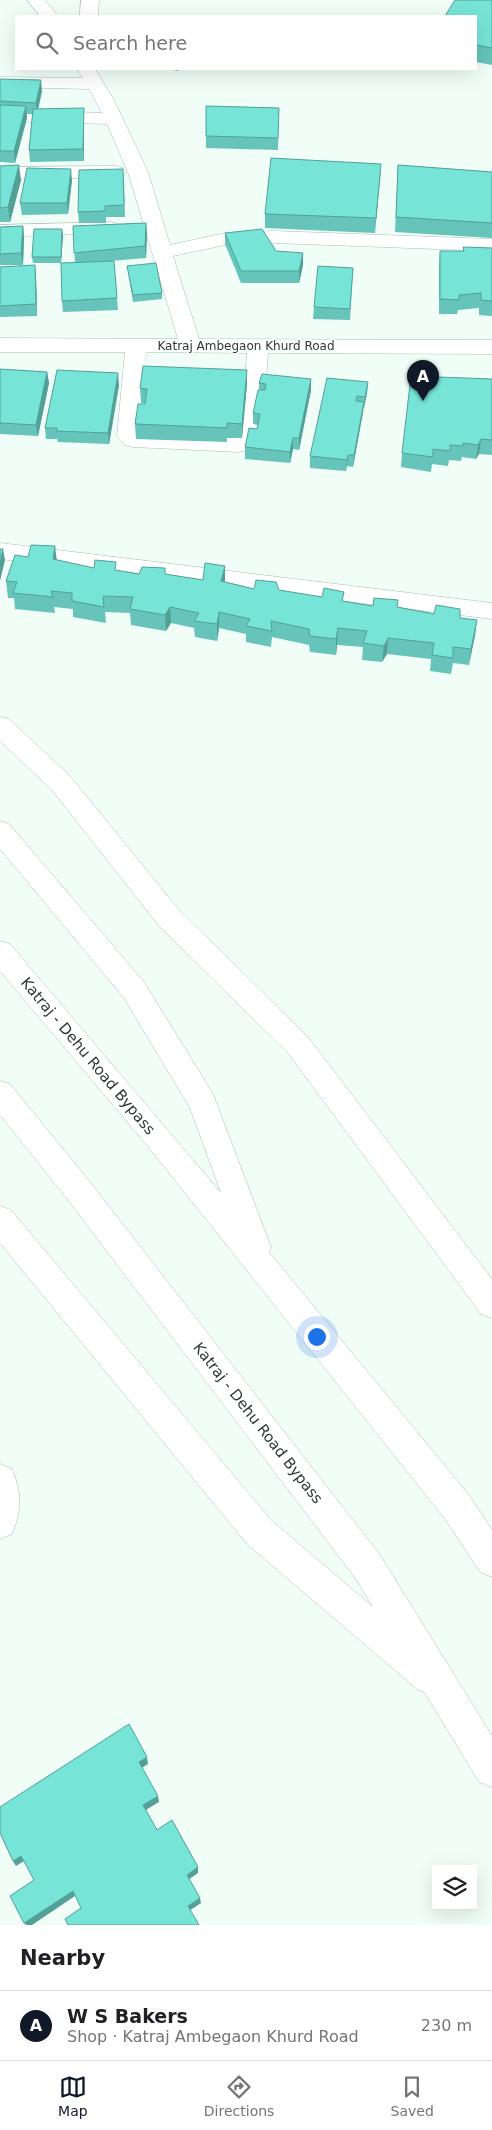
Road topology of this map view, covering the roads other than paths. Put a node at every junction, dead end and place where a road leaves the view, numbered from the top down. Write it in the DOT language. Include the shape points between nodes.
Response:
graph roads {
  1 [pos="36,0"];
  2 [pos="90,0"];
  3 [pos="48,15"];
  4 [pos="89,15"];
  5 [pos="91,77"];
  6 [pos="0,82"];
  7 [pos="0,115"];
  8 [pos="114,119"];
  9 [pos="0,172"];
  10 [pos="138,172"];
  11 [pos="138,227"];
  12 [pos="0,232"];
  13 [pos="492,245"];
  14 [pos="162,253"];
  15 [pos="0,345"];
  16 [pos="136,345"];
  17 [pos="190,345"];
  18 [pos="258,346"];
  19 [pos="492,347"];
  20 [pos="0,551"];
  21 [pos="492,611"];
  22 [pos="0,726"];
  23 [pos="0,831"];
  24 [pos="0,952"];
  25 [pos="0,1093"];
  26 [pos="0,1220"];
  27 [pos="264,1268"];
  28 [pos="492,1304"];
  29 [pos="492,1560"];
  30 [pos="442,1687"];
  31 [pos="492,1769"];
  1 -- 3 [label="main road"];
  2 -- 4 [label="main road"];
  5 -- 6 [label="main road"];
  5 -- 8 [label="main road"];
  7 -- 8 [label="main road"];
  8 -- 10 [label="main road"];
  9 -- 10 [label="main road"];
  10 -- 11 [label="main road"];
  11 -- 12 [label="main road"];
  11 -- 14 [label="main road"];
  13 -- 14 [label="main road" via="274,237 225,239"];
  14 -- 17 [label="main road"];
  15 -- 16 [label="main road, Katraj Ambegaon Khurd Road"];
  16 -- 17 [label="main road, Katraj Ambegaon Khurd Road"];
  16 -- 18 [label="main road" via="128,436 133,440 239,445 245,440"];
  17 -- 18 [label="main road, Katraj Ambegaon Khurd Road"];
  18 -- 19 [label="main road, Katraj Ambegaon Khurd Road"];
  20 -- 21 [label="main road"];
  22 -- 28 [label="main road" via="61,783 169,918 298,1044"];
  23 -- 27 [label="main road" via="134,990 203,1103"];
  24 -- 27 [label="main road, Katraj - Dehu Road Bypass"];
  25 -- 30 [label="main road, Katraj - Dehu Road Bypass" via="368,1567"];
  26 -- 30 [label="main road" via="259,1532"];
  27 -- 29 [label="main road, Katraj - Dehu Road Bypass" via="457,1507"];
  30 -- 31 [label="main road, Katraj - Dehu Road Bypass"];
}
